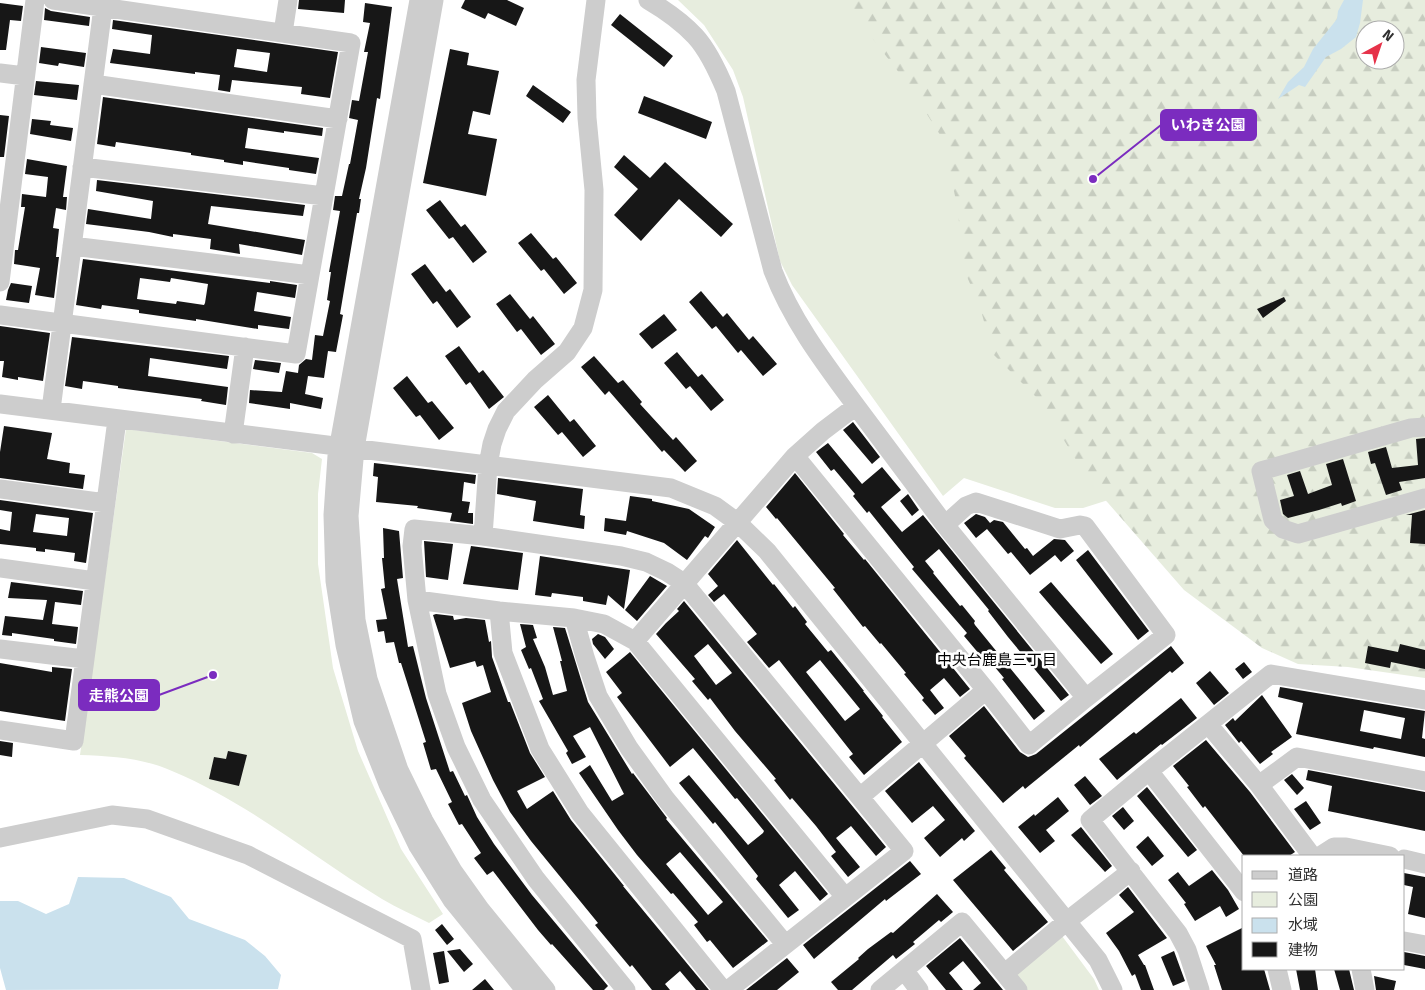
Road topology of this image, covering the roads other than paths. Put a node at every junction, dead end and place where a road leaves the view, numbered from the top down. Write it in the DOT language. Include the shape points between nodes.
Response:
graph roads {
  1 [pos="35,0"];
  2 [pos="53,0"];
  3 [pos="288,0"];
  4 [pos="418,0"];
  5 [pos="434,0"];
  6 [pos="596,0"];
  7 [pos="648,0"];
  8 [pos="103,7"];
  9 [pos="283,33"];
  10 [pos="0,73"];
  11 [pos="25,76"];
  12 [pos="93,84"];
  13 [pos="338,119"];
  14 [pos="8,157"];
  15 [pos="82,167"];
  16 [pos="324,196"];
  17 [pos="3,235"];
  18 [pos="72,246"];
  19 [pos="310,275"];
  20 [pos="0,282"];
  21 [pos="0,315"];
  22 [pos="62,323"];
  23 [pos="244,347"];
  24 [pos="52,402"];
  25 [pos="0,404"];
  26 [pos="856,406"];
  27 [pos="117,420"];
  28 [pos="1425,427"];
  29 [pos="233,434"];
  30 [pos="347,447"];
  31 [pos="795,456"];
  32 [pos="488,466"];
  33 [pos="0,489"];
  34 [pos="1425,498"];
  35 [pos="106,503"];
  36 [pos="737,522"];
  37 [pos="945,525"];
  38 [pos="483,536"];
  39 [pos="0,568"];
  40 [pos="95,582"];
  41 [pos="684,583"];
  42 [pos="417,600"];
  43 [pos="499,611"];
  44 [pos="574,618"];
  45 [pos="635,641"];
  46 [pos="0,649"];
  47 [pos="84,659"];
  48 [pos="986,690"];
  49 [pos="1086,698"];
  50 [pos="1425,700"];
  51 [pos="1208,724"];
  52 [pos="0,730"];
  53 [pos="923,744"];
  54 [pos="1149,771"];
  55 [pos="1425,781"];
  56 [pos="1259,786"];
  57 [pos="860,797"];
  58 [pos="0,838"];
  59 [pos="1311,855"];
  60 [pos="1322,855"];
  61 [pos="1384,855"];
  62 [pos="1405,859"];
  63 [pos="1425,864"];
  64 [pos="1131,871"];
  65 [pos="1242,889"];
  66 [pos="844,897"];
  67 [pos="1067,921"];
  68 [pos="1405,941"];
  69 [pos="784,944"];
  70 [pos="1425,945"];
  71 [pos="904,970"];
  72 [pos="1277,970"];
  73 [pos="1361,970"];
  74 [pos="1005,973"];
  75 [pos="421,990"];
  76 [pos="525,990"];
  77 [pos="546,990"];
  78 [pos="626,990"];
  79 [pos="723,990"];
  80 [pos="728,990"];
  81 [pos="880,990"];
  82 [pos="919,990"];
  83 [pos="1018,990"];
  84 [pos="1113,990"];
  85 [pos="1200,990"];
  86 [pos="1282,990"];
  87 [pos="1365,990"];
  1 -- 11 [label="street"];
  2 -- 8 [label="street"];
  3 -- 9 [label="street"];
  4 -- 30 [label="street"];
  5 -- 30 [label="street"];
  6 -- 32 [label="street" via="586,80 594,190 593,290 583,328 567,352 506,411 492,444"];
  7 -- 26 [label="street" via="696,37 719,73 781,291 813,348"];
  8 -- 9 [label="street"];
  8 -- 12 [label="street"];
  9 -- 13 [label="street" via="351,43"];
  10 -- 11 [label="street"];
  11 -- 14 [label="street"];
  12 -- 13 [label="street"];
  12 -- 15 [label="street"];
  13 -- 16 [label="street"];
  14 -- 17 [label="street"];
  15 -- 16 [label="street"];
  15 -- 18 [label="street"];
  16 -- 19 [label="street"];
  17 -- 20 [label="street"];
  18 -- 19 [label="street"];
  18 -- 22 [label="street"];
  19 -- 23 [label="street" via="296,354"];
  21 -- 22 [label="street"];
  22 -- 23 [label="street"];
  22 -- 24 [label="street"];
  23 -- 29 [label="street"];
  25 -- 27 [label="street"];
  26 -- 31 [label="street"];
  26 -- 37 [label="street"];
  27 -- 29 [label="street"];
  27 -- 35 [label="street"];
  28 -- 34 [label="street" via="1411,428 1261,472 1272,520 1283,529 1298,534"];
  29 -- 30 [label="street"];
  30 -- 32 [label="street"];
  30 -- 76 [label="street" via="333,516 335,580 345,645 363,721 418,846 452,900"];
  30 -- 77 [label="street" via="356,620 368,679 399,770 453,871"];
  31 -- 36 [label="street"];
  31 -- 48 [label="street"];
  32 -- 36 [label="street" via="671,488 714,506"];
  32 -- 38 [label="street"];
  33 -- 35 [label="street"];
  35 -- 40 [label="street"];
  36 -- 41 [label="street"];
  36 -- 53 [label="street" via="767,551"];
  37 -- 49 [label="street"];
  37 -- 49 [label="street" via="966,506 976,502 1060,529 1085,526 1166,635"];
  38 -- 41 [label="street" via="621,556 646,562"];
  38 -- 42 [label="street" via="414,529 412,546"];
  39 -- 40 [label="street"];
  40 -- 47 [label="street"];
  41 -- 45 [label="street"];
  41 -- 57 [label="street"];
  42 -- 43 [label="street"];
  42 -- 78 [label="street" via="436,694 456,747 482,800 536,879"];
  43 -- 44 [label="street"];
  43 -- 79 [label="street" via="504,653 540,749 580,813"];
  44 -- 45 [label="street" via="604,624"];
  44 -- 69 [label="street" via="598,696 629,748 665,798"];
  45 -- 66 [label="street"];
  46 -- 47 [label="street"];
  47 -- 52 [label="street" via="74,741"];
  48 -- 49 [label="street" via="1029,745"];
  48 -- 53 [label="street"];
  50 -- 51 [label="street" via="1271,674"];
  51 -- 54 [label="street"];
  51 -- 56 [label="street"];
  53 -- 57 [label="street"];
  53 -- 67 [label="street"];
  54 -- 64 [label="street" via="1090,820"];
  54 -- 65 [label="street"];
  55 -- 56 [label="street" via="1297,757"];
  56 -- 59 [label="street"];
  57 -- 66 [label="street" via="904,850"];
  58 -- 75 [label="street" via="112,815 147,820 248,855 412,939"];
  60 -- 61 [label="street" via="1340,847"];
  62 -- 63 [label="street"];
  64 -- 67 [label="street"];
  64 -- 85 [label="street" via="1188,950"];
  66 -- 69 [label="street"];
  67 -- 74 [label="street"];
  67 -- 84 [label="street" via="1098,960"];
  68 -- 70 [label="street"];
  69 -- 80 [label="street"];
  71 -- 74 [label="street" via="962,922"];
  71 -- 81 [label="street"];
  71 -- 82 [label="street"];
  72 -- 86 [label="street"];
  73 -- 87 [label="street"];
  74 -- 83 [label="street"];
}
